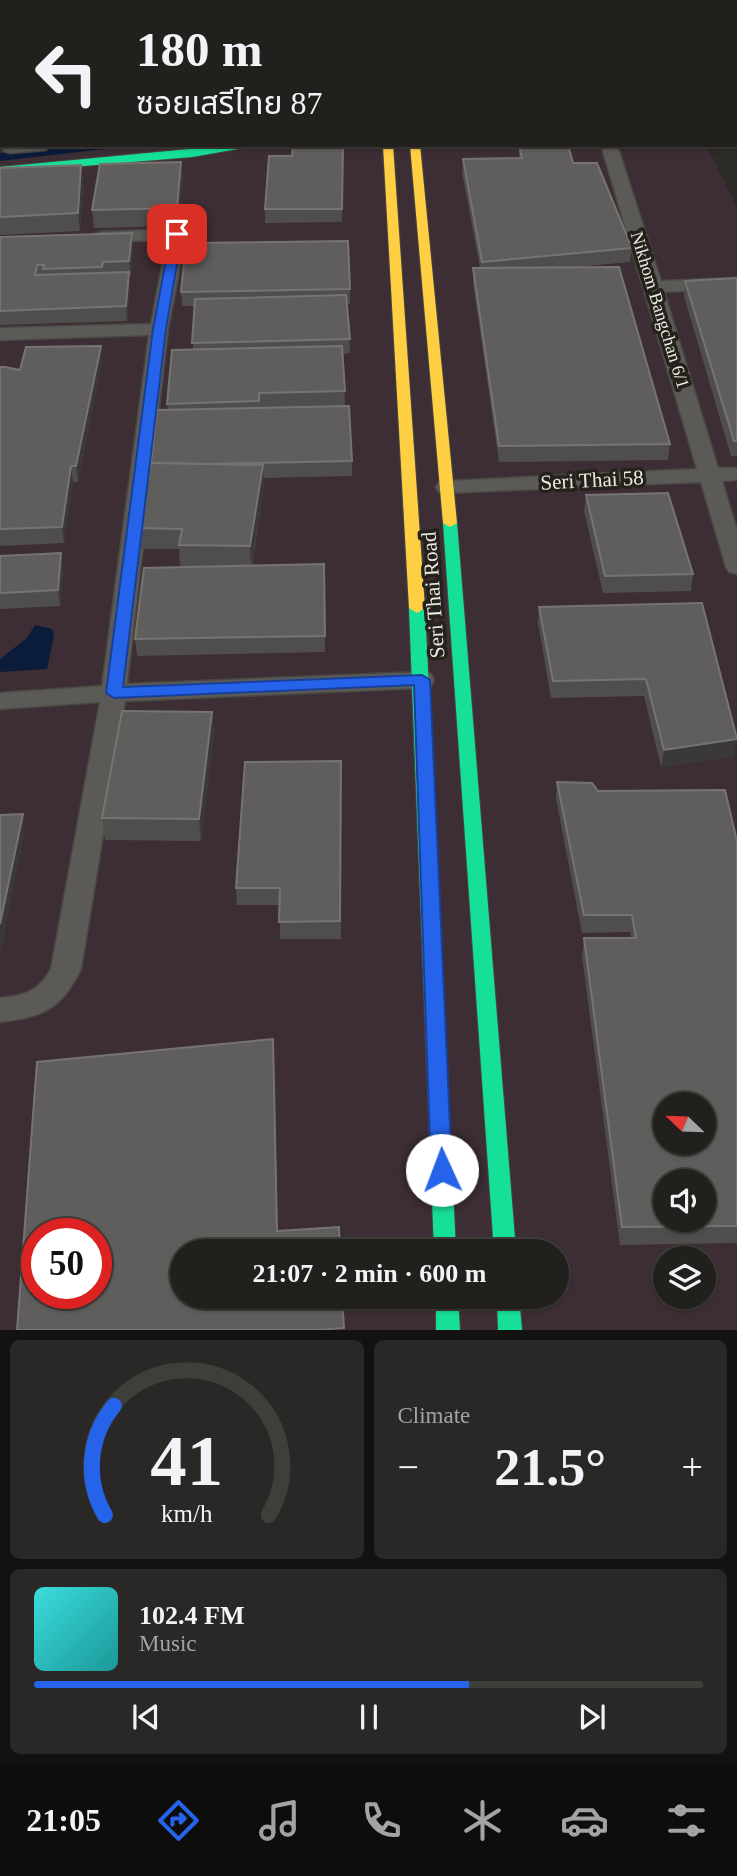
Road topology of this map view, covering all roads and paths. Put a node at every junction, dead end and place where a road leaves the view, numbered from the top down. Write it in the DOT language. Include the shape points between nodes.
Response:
graph roads {
  1 [pos="241,147"];
  2 [pos="388,147"];
  3 [pos="415,147"];
  4 [pos="609,147"];
  5 [pos="0,170"];
  6 [pos="82,237"];
  7 [pos="737,283"];
  8 [pos="654,287"];
  9 [pos="159,329"];
  10 [pos="0,334"];
  11 [pos="737,474"];
  12 [pos="710,475"];
  13 [pos="447,487"];
  14 [pos="737,567"];
  15 [pos="441,679"];
  16 [pos="114,693"];
  17 [pos="0,701"];
  18 [pos="0,1010"];
  19 [pos="445,1239"];
  20 [pos="504,1239"];
  21 [pos="447,1309"];
  22 [pos="509,1309"];
  23 [pos="448,1330"];
  24 [pos="510,1330"];
  1 -- 5 [label="main road"];
  2 -- 15 [label="main road, Seri Thai Road"];
  3 -- 13 [label="main road, Seri Thai Road"];
  4 -- 8 [label="street, Nikhom Bangchan 6/1"];
  6 -- 9 [label="street" via="177,234"];
  7 -- 8 [label="street"];
  8 -- 12 [label="street, Nikhom Bangchan 6/1"];
  9 -- 10 [label="street"];
  9 -- 16 [label="street"];
  11 -- 12 [label="street, Seri Thai 58"];
  12 -- 13 [label="street, Seri Thai 58"];
  12 -- 14 [label="street, Nikhom Bangchan 6/1"];
  13 -- 15 [label="main road, Seri Thai Road"];
  15 -- 16 [label="street"];
  15 -- 19 [label="main road, Seri Thai Road"];
  15 -- 20 [label="main road, Seri Thai Road" via="477,872"];
  16 -- 17 [label="street"];
  16 -- 18 [label="street" via="66,969 45,1000"];
  21 -- 23 [label="main road"];
  22 -- 24 [label="main road"];
}
